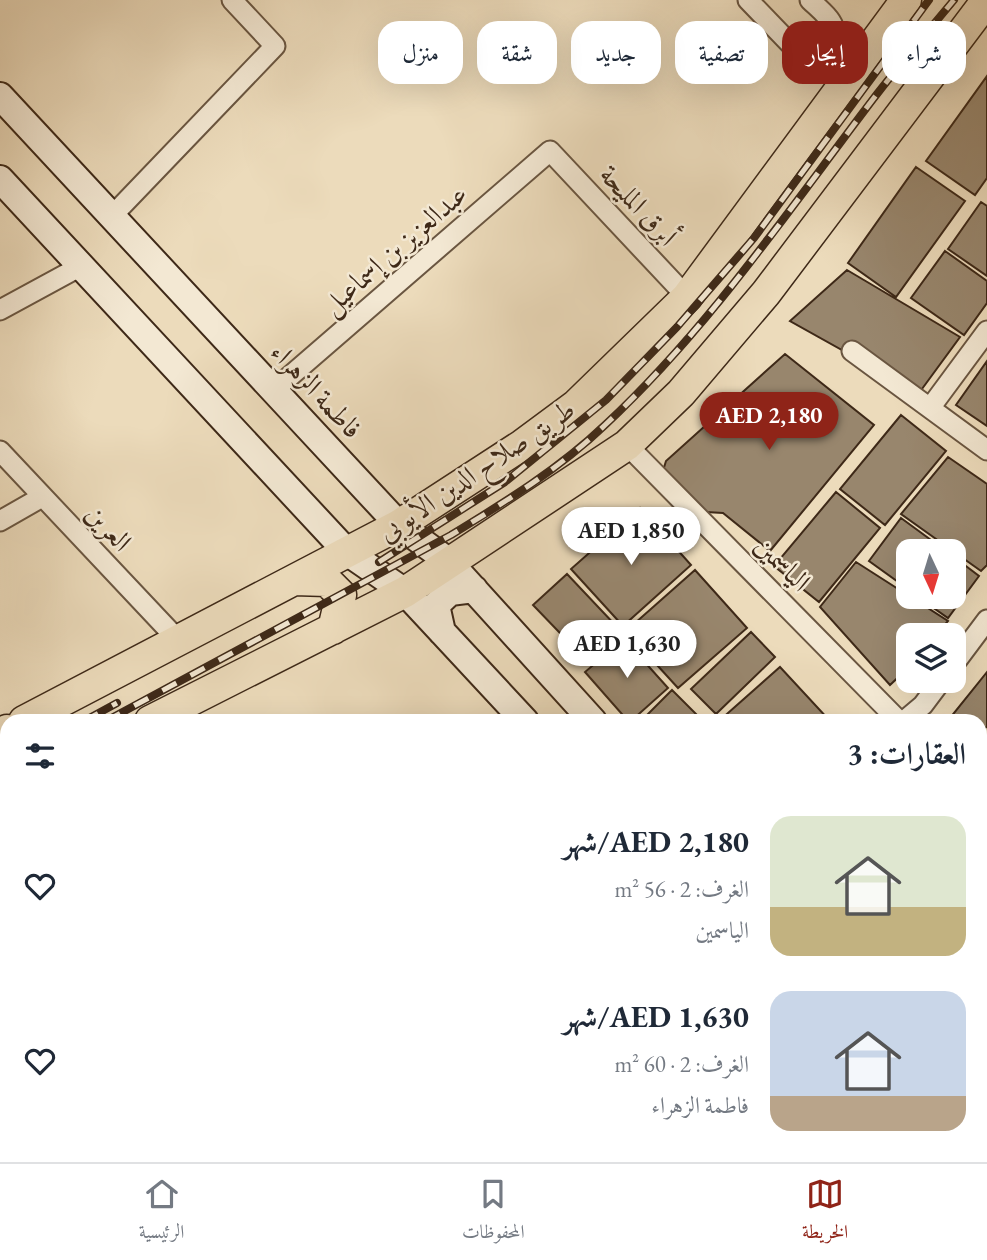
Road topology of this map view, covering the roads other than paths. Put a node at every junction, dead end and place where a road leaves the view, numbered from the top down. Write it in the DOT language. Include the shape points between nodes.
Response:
graph roads {
  1 [pos="232,0"];
  2 [pos="748,0"];
  3 [pos="810,0"];
  4 [pos="906,0"];
  5 [pos="987,0"];
  6 [pos="0,96"];
  7 [pos="550,151"];
  8 [pos="0,180"];
  9 [pos="112,216"];
  10 [pos="81,266"];
  11 [pos="687,297"];
  12 [pos="0,310"];
  13 [pos="987,331"];
  14 [pos="852,351"];
  15 [pos="274,390"];
  16 [pos="930,408"];
  17 [pos="627,445"];
  18 [pos="987,450"];
  19 [pos="0,451"];
  20 [pos="42,497"];
  21 [pos="0,521"];
  22 [pos="399,525"];
  23 [pos="347,552"];
  24 [pos="448,562"];
  25 [pos="294,580"];
  26 [pos="474,589"];
  27 [pos="405,592"];
  28 [pos="987,620"];
  29 [pos="333,629"];
  30 [pos="442,632"];
  31 [pos="178,640"];
  32 [pos="966,648"];
  33 [pos="932,693"];
  34 [pos="37,714"];
  35 [pos="164,714"];
  36 [pos="519,714"];
  37 [pos="587,714"];
  38 [pos="895,714"];
  39 [pos="911,714"];
  1 -- 9 [label="street" via="275,46"];
  2 -- 3 [label="street" via="800,54 810,55 822,52 834,36 832,24"];
  4 -- 11 [label="main road, طريق صلاح الدين الأيوبي"];
  5 -- 17 [label="main road" via="766,293 681,393"];
  6 -- 9 [label="main road, فاطمة الزهراء"];
  7 -- 11 [label="street, أبرق المليحة"];
  7 -- 15 [label="street, عبدالعزيز بن إسماعيل"];
  8 -- 10 [label="main road"];
  9 -- 15 [label="main road, فاطمة الزهراء"];
  10 -- 12 [label="street"];
  10 -- 23 [label="main road"];
  11 -- 22 [label="main road, طريق صلاح الدين الأيوبي" via="576,405"];
  13 -- 16 [label="street"];
  14 -- 16 [label="street"];
  15 -- 22 [label="main road, فاطمة الزهراء"];
  16 -- 18 [label="street"];
  17 -- 24 [label="main road"];
  17 -- 38 [label="street, الياسمين"];
  19 -- 20 [label="street, العرين"];
  20 -- 21 [label="street"];
  20 -- 31 [label="street, العرين"];
  22 -- 23 [label="main road, طريق صلاح الدين الأيوبي"];
  22 -- 24 [label="main road, فاطمة الزهراء"];
  23 -- 25 [label="main road, طريق صلاح الدين الأيوبي"];
  23 -- 27 [label="main road"];
  24 -- 26 [label="main road, فاطمة الزهراء"];
  24 -- 27 [label="main road"];
  25 -- 29 [label="main road" via="327,581 341,594"];
  25 -- 31 [label="main road, طريق صلاح الدين الأيوبي"];
  26 -- 30 [label="main road" via="450,592 436,605"];
  26 -- 37 [label="main road, فاطمة الزهراء"];
  27 -- 29 [label="main road"];
  27 -- 30 [label="main road"];
  28 -- 32 [label="street"];
  29 -- 35 [label="main road"];
  30 -- 36 [label="main road"];
  31 -- 34 [label="main road, طريق صلاح الدين الأيوبي"];
  33 -- 39 [label="street"];
}
